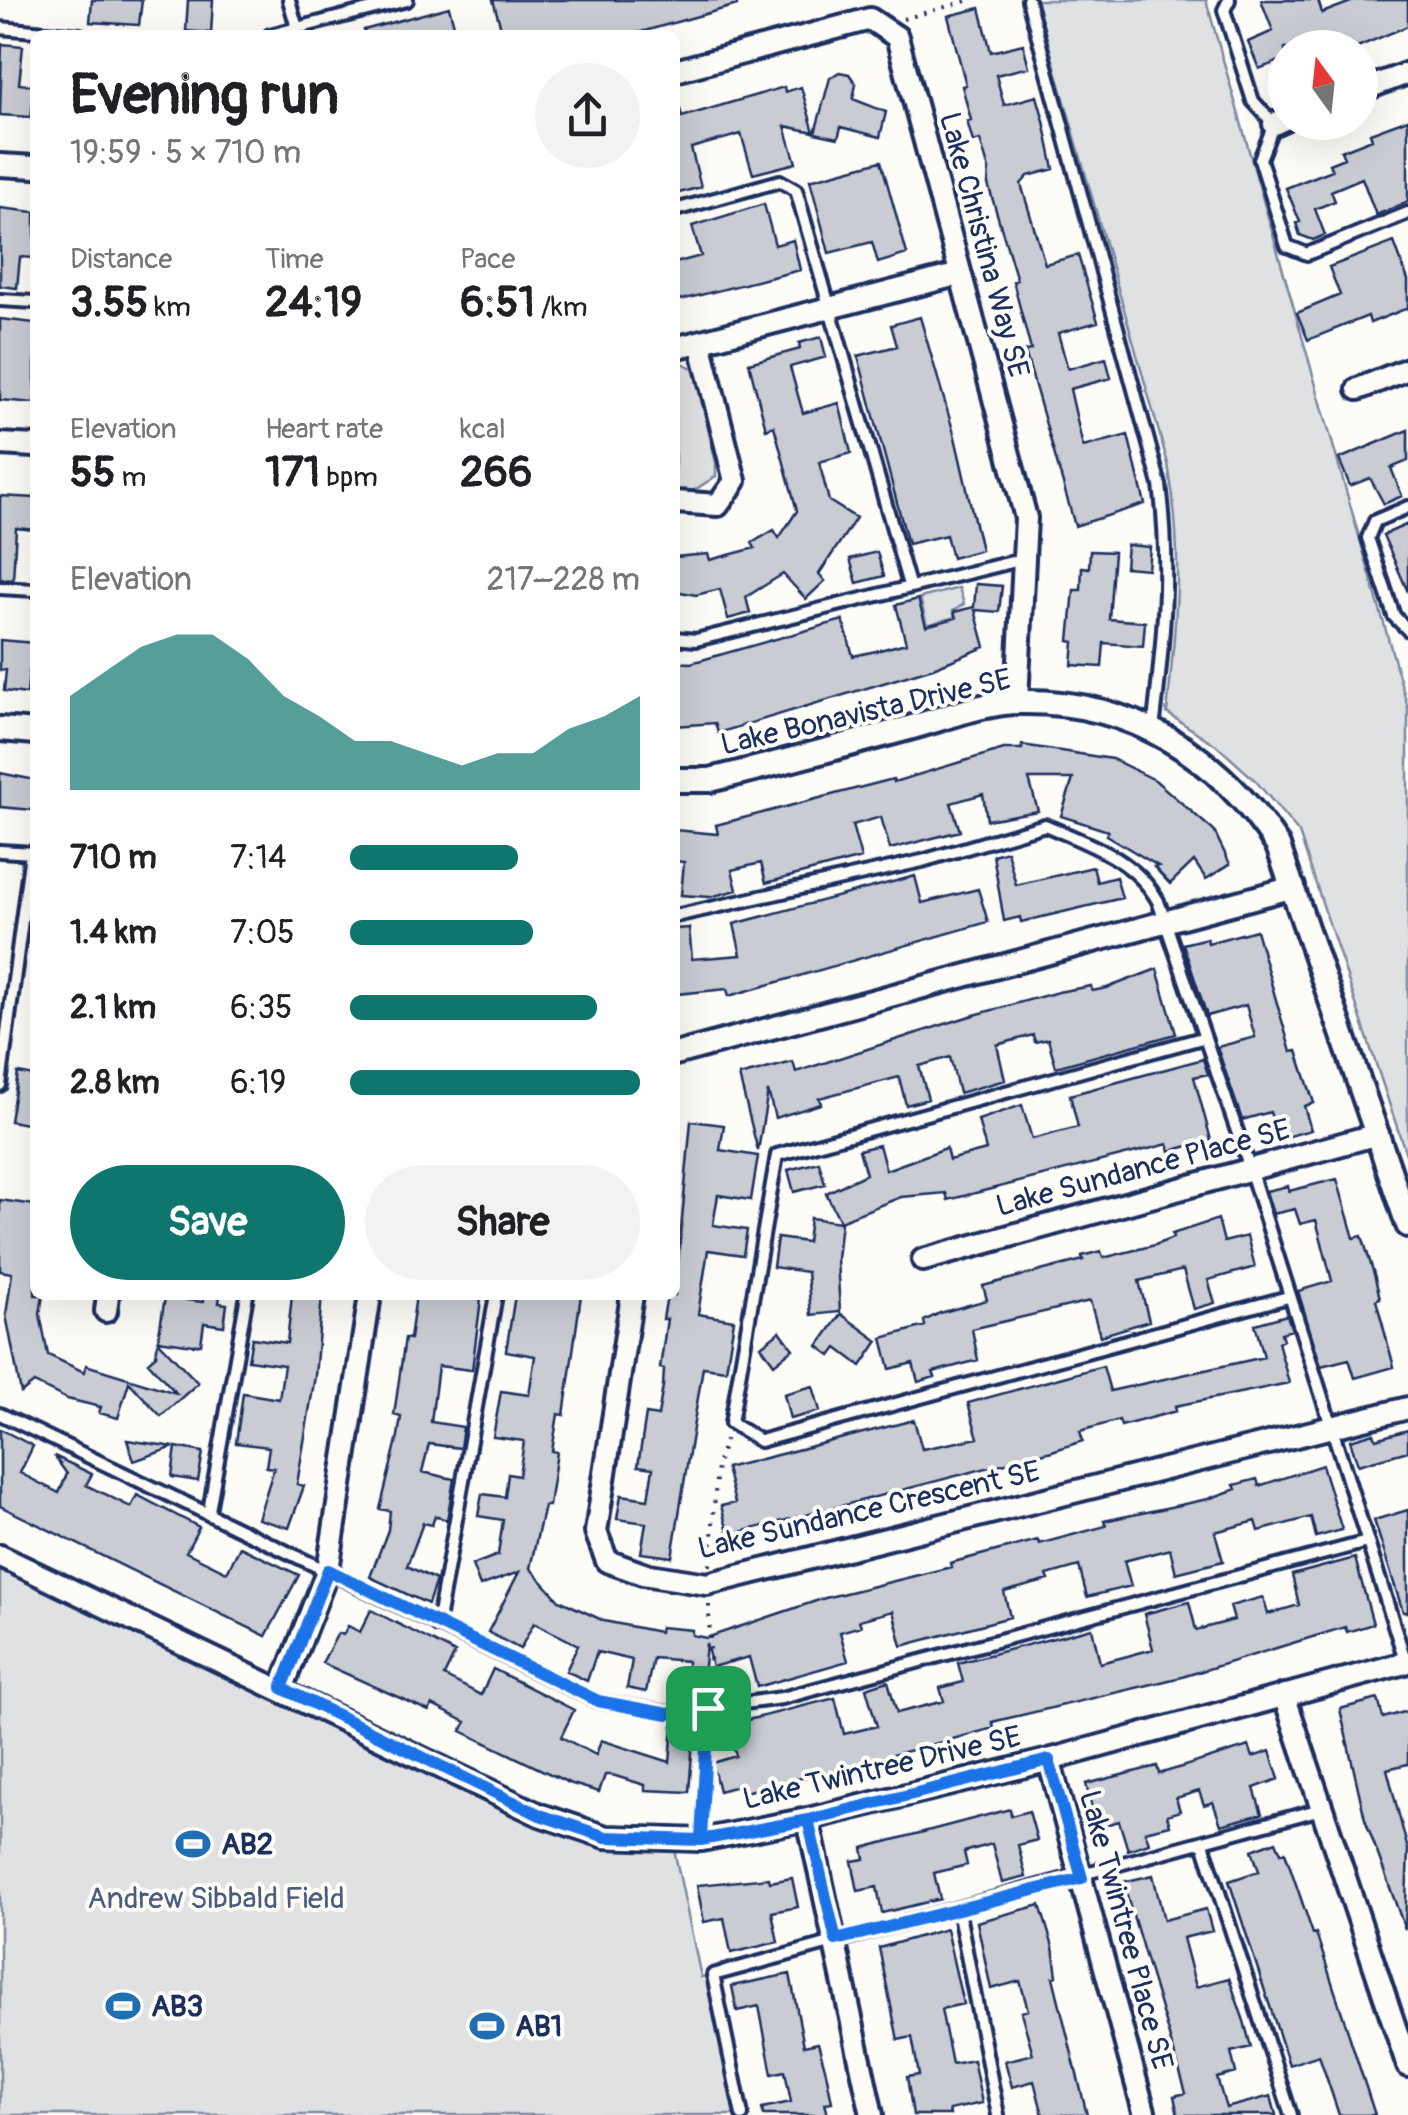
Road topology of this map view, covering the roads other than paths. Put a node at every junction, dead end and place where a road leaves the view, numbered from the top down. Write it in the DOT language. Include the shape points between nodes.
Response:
graph roads {
  1 [pos="289,0"];
  2 [pos="407,0"];
  3 [pos="1028,0"];
  4 [pos="1229,0"];
  5 [pos="0,28"];
  6 [pos="297,28"];
  7 [pos="289,30"];
  8 [pos="30,31"];
  9 [pos="680,71"];
  10 [pos="1408,73"];
  11 [pos="1378,84"];
  12 [pos="1268,114"];
  13 [pos="1270,140"];
  14 [pos="0,165"];
  15 [pos="30,167"];
  16 [pos="680,209"];
  17 [pos="1408,214"];
  18 [pos="960,274"];
  19 [pos="0,300"];
  20 [pos="30,302"];
  21 [pos="830,309"];
  22 [pos="700,342"];
  23 [pos="680,347"];
  24 [pos="1408,368"];
  25 [pos="1358,388"];
  26 [pos="0,444"];
  27 [pos="30,446"];
  28 [pos="680,502"];
  29 [pos="1408,508"];
  30 [pos="1026,558"];
  31 [pos="909,585"];
  32 [pos="0,588"];
  33 [pos="30,590"];
  34 [pos="1408,630"];
  35 [pos="680,638"];
  36 [pos="1017,702"];
  37 [pos="0,729"];
  38 [pos="1153,730"];
  39 [pos="30,732"];
  40 [pos="680,780"];
  41 [pos="0,851"];
  42 [pos="30,853"];
  43 [pos="30,874"];
  44 [pos="1294,887"];
  45 [pos="680,915"];
  46 [pos="1164,924"];
  47 [pos="1202,1038"];
  48 [pos="680,1053"];
  49 [pos="0,1085"];
  50 [pos="1378,1134"];
  51 [pos="1250,1169"];
  52 [pos="1408,1225"];
  53 [pos="923,1260"];
  54 [pos="1288,1297"];
  55 [pos="246,1300"];
  56 [pos="369,1300"];
  57 [pos="495,1300"];
  58 [pos="631,1300"];
  59 [pos="1408,1408"];
  60 [pos="0,1414"];
  61 [pos="1330,1428"];
  62 [pos="209,1511"];
  63 [pos="1367,1542"];
  64 [pos="0,1556"];
  65 [pos="328,1570"];
  66 [pos="436,1626"];
  67 [pos="1407,1665"];
  68 [pos="282,1688"];
  69 [pos="1284,1695"];
  70 [pos="1049,1760"];
  71 [pos="1321,1809"];
  72 [pos="808,1820"];
  73 [pos="1203,1842"];
  74 [pos="1082,1878"];
  75 [pos="958,1908"];
  76 [pos="836,1940"];
  77 [pos="1408,2066"];
  78 [pos="742,2115"];
  79 [pos="872,2115"];
  80 [pos="998,2115"];
  81 [pos="1146,2115"];
  82 [pos="1291,2115"];
  1 -- 6 [label="lane"];
  2 -- 6 [label="lane"];
  3 -- 38 [label="lane" via="1160,484 1168,613"];
  4 -- 12 [label="lane" via="1224,10 1253,102"];
  5 -- 8 [label="lane"];
  6 -- 7 [label="lane"];
  9 -- 18 [label="street, Lake Christina Way SE" via="870,19 897,37"];
  10 -- 11 [label="street"];
  13 -- 17 [label="lane" via="1260,159 1287,246 1306,254"];
  14 -- 15 [label="street"];
  16 -- 21 [label="lane" via="780,182 796,190"];
  18 -- 21 [label="street"];
  18 -- 30 [label="street, Lake Christina Way SE" via="1026,518"];
  19 -- 20 [label="lane"];
  21 -- 22 [label="street"];
  21 -- 31 [label="lane"];
  22 -- 23 [label="street"];
  22 -- 28 [label="street" via="736,480 718,504"];
  24 -- 25 [label="street"];
  26 -- 27 [label="street"];
  29 -- 34 [label="lane" via="1375,520 1368,538 1394,616"];
  30 -- 31 [label="lane"];
  30 -- 36 [label="street, Lake Christina Way SE"];
  31 -- 35 [label="lane" via="696,640"];
  32 -- 33 [label="lane"];
  36 -- 38 [label="street, Lake Bonavista Drive SE" via="1093,708"];
  36 -- 40 [label="street, Lake Bonavista Drive SE" via="710,780"];
  37 -- 39 [label="street"];
  38 -- 44 [label="street, Lake Bonavista Drive SE" via="1191,750 1252,806"];
  41 -- 42 [label="lane"];
  43 -- 49 [label="lane"];
  44 -- 46 [label="street"];
  44 -- 50 [label="street, Lake Bonavista Drive SE"];
  45 -- 46 [label="lane" via="904,865 1045,825 1117,857 1145,878"];
  46 -- 47 [label="lane"];
  46 -- 48 [label="street"];
  47 -- 51 [label="lane"];
  47 -- 54 [label="lane" via="777,1155 731,1423 760,1441"];
  50 -- 51 [label="street, Lake Sundance Place SE"];
  50 -- 52 [label="street, Lake Bonavista Drive SE"];
  51 -- 53 [label="street, Lake Sundance Place SE"];
  51 -- 54 [label="lane"];
  54 -- 61 [label="lane"];
  55 -- 62 [label="lane"];
  56 -- 65 [label="street"];
  57 -- 66 [label="lane"];
  58 -- 61 [label="street, Lake Sundance Crescent SE" via="596,1532 607,1561 643,1574 707,1584"];
  59 -- 61 [label="street, Lake Sundance Crescent SE"];
  60 -- 62 [label="lane"];
  61 -- 63 [label="lane"];
  62 -- 65 [label="lane"];
  63 -- 66 [label="lane" via="782,1698 668,1714 598,1701"];
  63 -- 67 [label="lane"];
  64 -- 68 [label="street, Lake Twintree Drive SE"];
  65 -- 66 [label="lane"];
  65 -- 68 [label="street"];
  67 -- 69 [label="street, Lake Twintree Drive SE"];
  68 -- 72 [label="street, Lake Twintree Drive SE" via="540,1815 606,1837 701,1840"];
  69 -- 70 [label="street, Lake Twintree Drive SE"];
  69 -- 71 [label="street"];
  70 -- 72 [label="street, Lake Twintree Drive SE"];
  70 -- 74 [label="street, Lake Twintree Place SE"];
  71 -- 73 [label="lane"];
  71 -- 77 [label="street"];
  72 -- 76 [label="street"];
  73 -- 74 [label="lane"];
  73 -- 82 [label="lane"];
  74 -- 75 [label="lane"];
  74 -- 81 [label="street, Lake Twintree Place SE"];
  75 -- 76 [label="lane"];
  75 -- 80 [label="lane"];
  76 -- 78 [label="lane" via="712,1975"];
  76 -- 79 [label="street"];
}
